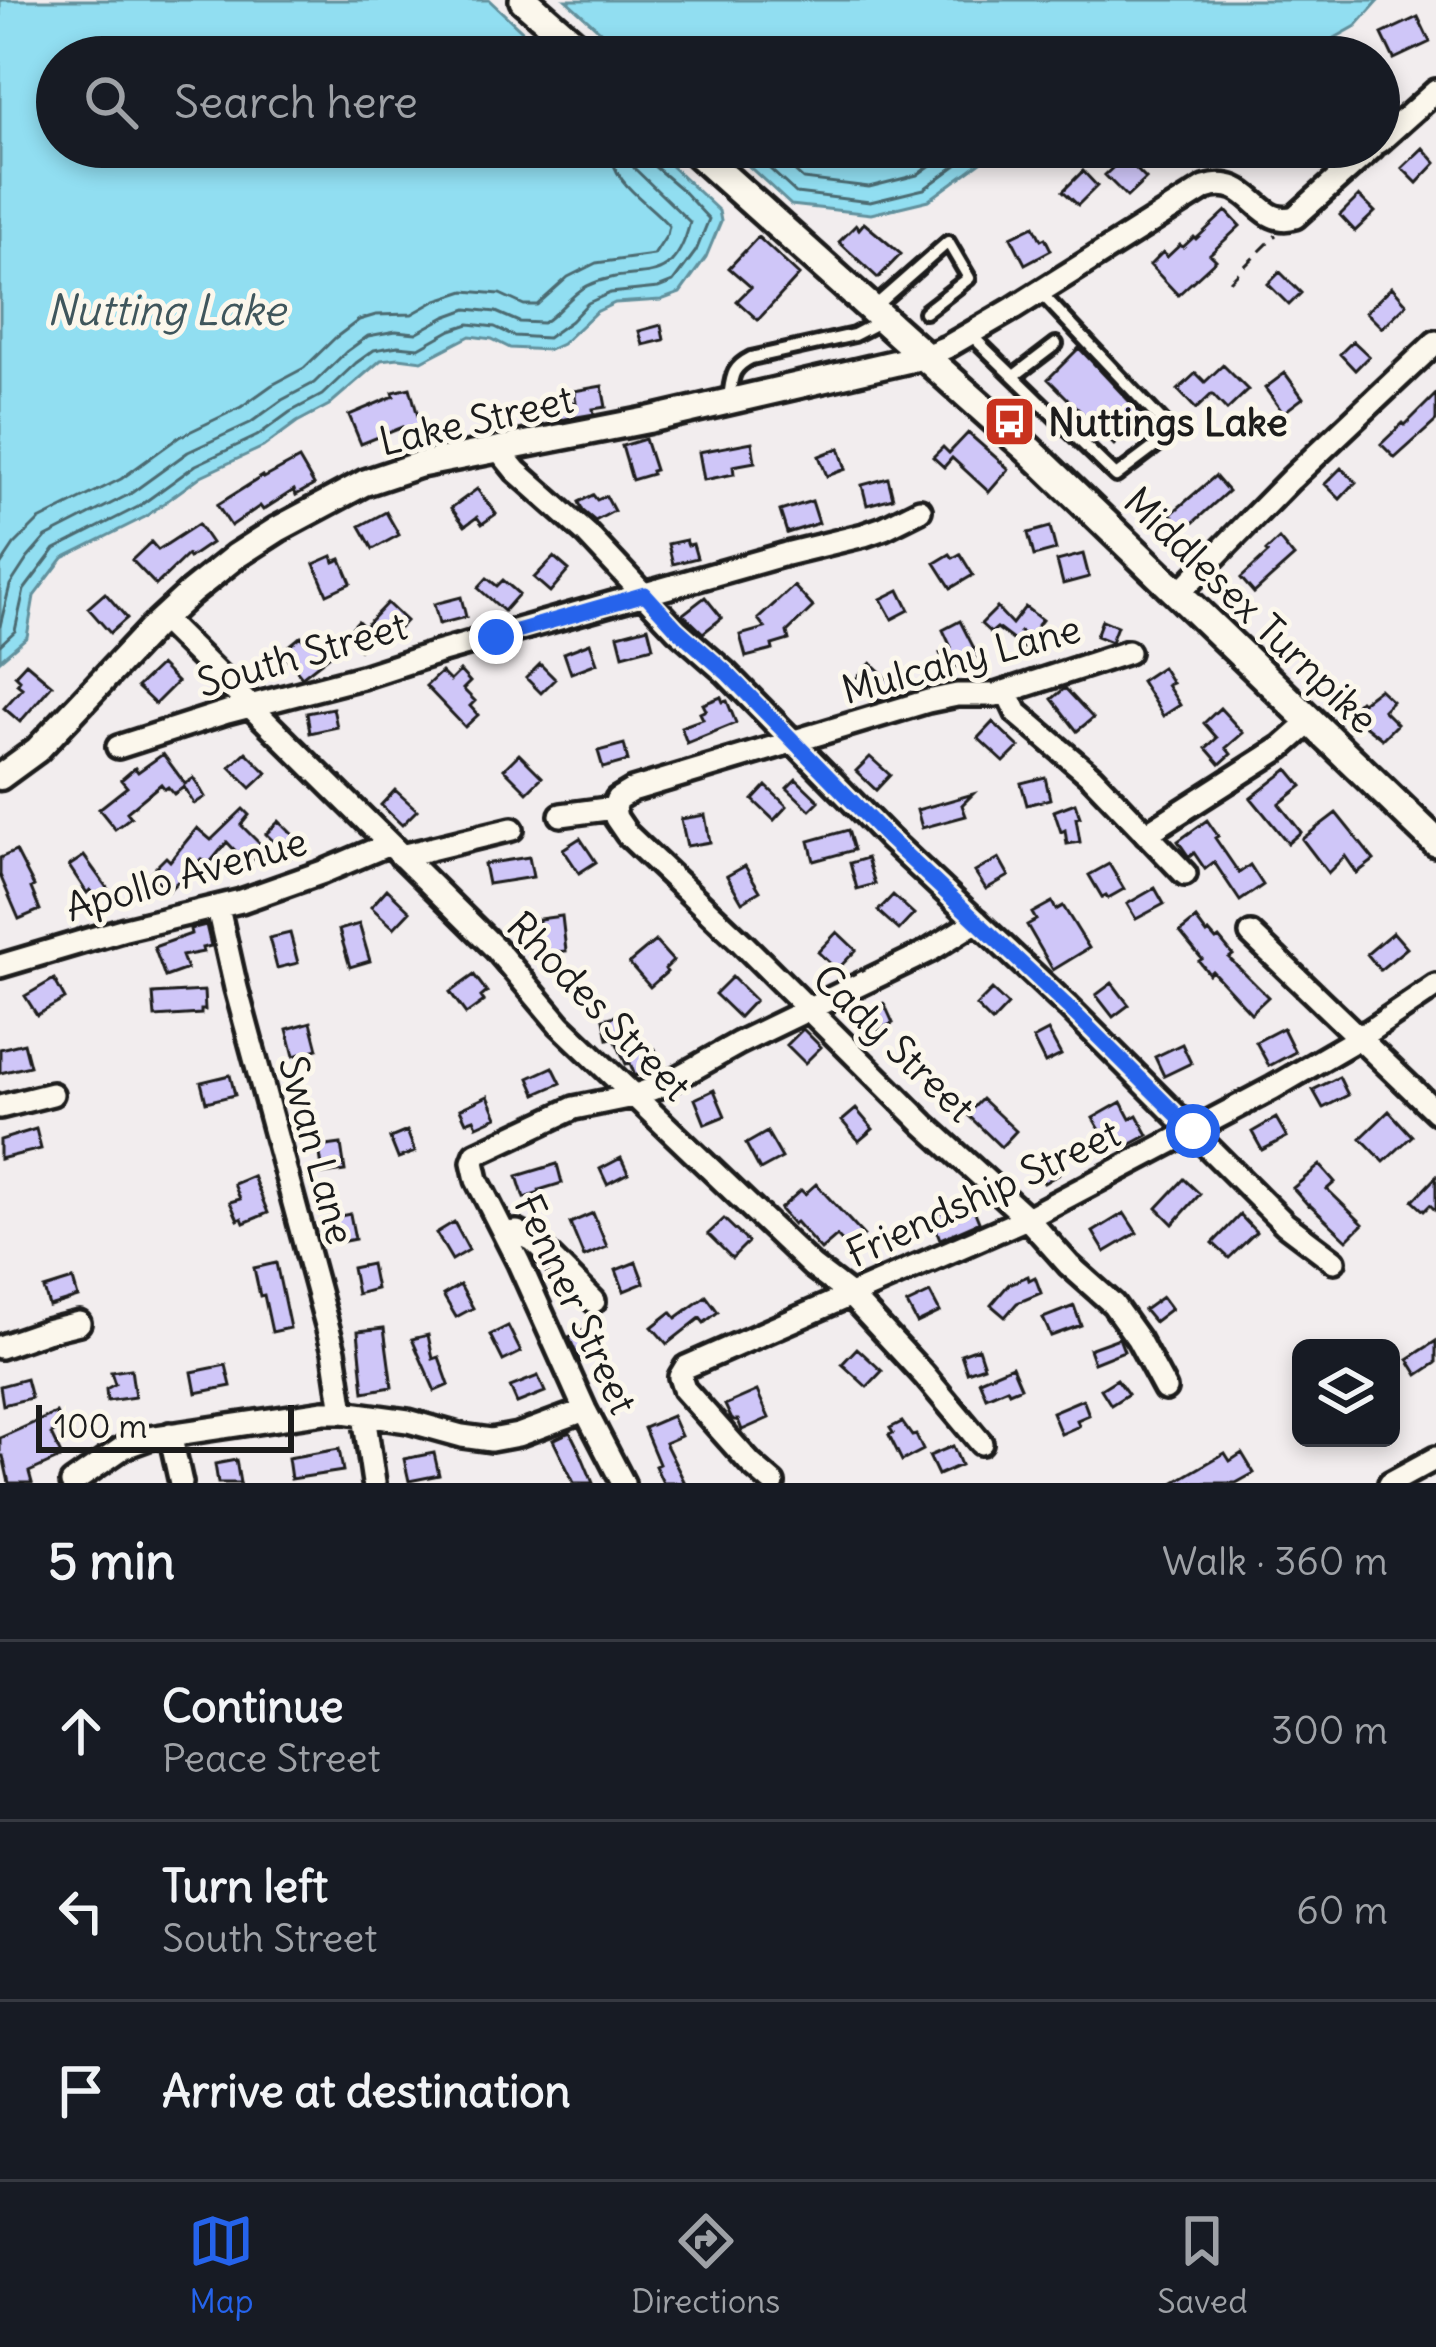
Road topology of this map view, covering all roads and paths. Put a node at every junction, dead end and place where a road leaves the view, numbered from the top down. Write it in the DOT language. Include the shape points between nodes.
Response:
graph roads {
  1 [pos="524,0"];
  2 [pos="565,36"];
  3 [pos="1436,92"];
  4 [pos="1400,124"];
  5 [pos="715,168"];
  6 [pos="1350,168"];
  7 [pos="1295,217"];
  8 [pos="1230,281"];
  9 [pos="1040,292"];
  10 [pos="925,312"];
  11 [pos="878,314"];
  12 [pos="970,334"];
  13 [pos="1436,342"];
  14 [pos="1056,344"];
  15 [pos="925,356"];
  16 [pos="1013,376"];
  17 [pos="728,402"];
  18 [pos="500,450"];
  19 [pos="920,509"];
  20 [pos="645,594"];
  21 [pos="1178,594"];
  22 [pos="162,620"];
  23 [pos="1128,652"];
  24 [pos="1007,692"];
  25 [pos="249,706"];
  26 [pos="1310,722"];
  27 [pos="793,742"];
  28 [pos="118,747"];
  29 [pos="0,777"];
  30 [pos="614,808"];
  31 [pos="561,814"];
  32 [pos="512,829"];
  33 [pos="1146,834"];
  34 [pos="1436,842"];
  35 [pos="395,850"];
  36 [pos="1185,874"];
  37 [pos="218,908"];
  38 [pos="977,921"];
  39 [pos="1251,934"];
  40 [pos="0,966"];
  41 [pos="1436,986"];
  42 [pos="808,1010"];
  43 [pos="1359,1038"];
  44 [pos="52,1094"];
  45 [pos="632,1096"];
  46 [pos="0,1107"];
  47 [pos="1436,1112"];
  48 [pos="1193,1131"];
  49 [pos="1027,1218"];
  50 [pos="504,1233"];
  51 [pos="1334,1261"];
  52 [pos="850,1295"];
  53 [pos="594,1301"];
  54 [pos="79,1323"];
  55 [pos="0,1347"];
  56 [pos="1165,1389"];
  57 [pos="585,1411"];
  58 [pos="353,1413"];
  59 [pos="170,1434"];
  60 [pos="982,1443"];
  61 [pos="1436,1458"];
  62 [pos="73,1483"];
  63 [pos="181,1483"];
  64 [pos="374,1483"];
  65 [pos="623,1483"];
  66 [pos="773,1483"];
  67 [pos="1390,1483"];
  1 -- 2 [label="main road"];
  3 -- 4 [label="street"];
  5 -- 11 [label="main road, Middlesex Turnpike"];
  6 -- 7 [label="street"];
  7 -- 8 [label="path"];
  7 -- 9 [label="street" via="1272,217 1246,193 1214,185"];
  9 -- 12 [label="street"];
  9 -- 16 [label="lane" via="1173,433 1116,476"];
  10 -- 11 [label="lane" via="969,278 948,242"];
  11 -- 15 [label="main road, Middlesex Turnpike"];
  11 -- 17 [label="lane" via="854,335 751,358 734,370"];
  12 -- 15 [label="street"];
  12 -- 16 [label="lane"];
  13 -- 21 [label="street"];
  14 -- 16 [label="lane"];
  15 -- 17 [label="street, Lake Street"];
  15 -- 21 [label="main road, Middlesex Turnpike"];
  17 -- 18 [label="street, Lake Street"];
  18 -- 20 [label="street"];
  18 -- 22 [label="street, Lake Street" via="400,470 346,491 236,556"];
  19 -- 20 [label="street, South Street" via="864,535"];
  20 -- 25 [label="street, South Street"];
  20 -- 27 [label="street"];
  21 -- 26 [label="main road, Middlesex Turnpike"];
  22 -- 25 [label="street, Rhodes Street"];
  22 -- 29 [label="street, Lake Street" via="37,750"];
  23 -- 24 [label="street, Mulcahy Lane"];
  24 -- 27 [label="street, Mulcahy Lane" via="928,700"];
  24 -- 33 [label="street" via="1017,713"];
  25 -- 28 [label="street, South Street"];
  25 -- 35 [label="street, Rhodes Street"];
  26 -- 33 [label="street"];
  26 -- 34 [label="main road, Middlesex Turnpike"];
  27 -- 30 [label="street, Mulcahy Lane" via="632,790"];
  27 -- 38 [label="street"];
  30 -- 31 [label="street"];
  30 -- 42 [label="street, Cady Street" via="626,834"];
  32 -- 35 [label="street, Apollo Avenue"];
  33 -- 36 [label="street"];
  35 -- 37 [label="street, Apollo Avenue"];
  35 -- 45 [label="street, Rhodes Street"];
  37 -- 40 [label="street, Apollo Avenue"];
  37 -- 58 [label="street, Swan Lane"];
  38 -- 42 [label="street"];
  38 -- 48 [label="street"];
  39 -- 43 [label="street"];
  41 -- 43 [label="street, Friendship Street"];
  42 -- 45 [label="street"];
  42 -- 49 [label="street, Cady Street"];
  43 -- 47 [label="street"];
  43 -- 48 [label="street, Friendship Street"];
  44 -- 46 [label="street"];
  45 -- 50 [label="street, Fenner Street" via="574,1108 476,1154 477,1180"];
  45 -- 52 [label="street, Rhodes Street"];
  48 -- 49 [label="street, Friendship Street"];
  48 -- 51 [label="street" via="1285,1224"];
  49 -- 52 [label="street, Friendship Street"];
  49 -- 56 [label="street, Cady Street" via="1126,1321"];
  50 -- 53 [label="street" via="532,1240"];
  50 -- 57 [label="street, Fenner Street"];
  52 -- 60 [label="street, Rhodes Street"];
  52 -- 66 [label="street, Friendship Street" via="686,1367 680,1377"];
  54 -- 55 [label="street"];
  57 -- 58 [label="street" via="491,1440"];
  57 -- 65 [label="street, Fenner Street"];
  58 -- 59 [label="street"];
  58 -- 64 [label="street, Swan Lane"];
  59 -- 62 [label="street" via="124,1447"];
  59 -- 63 [label="street"];
  61 -- 67 [label="street"];
}
